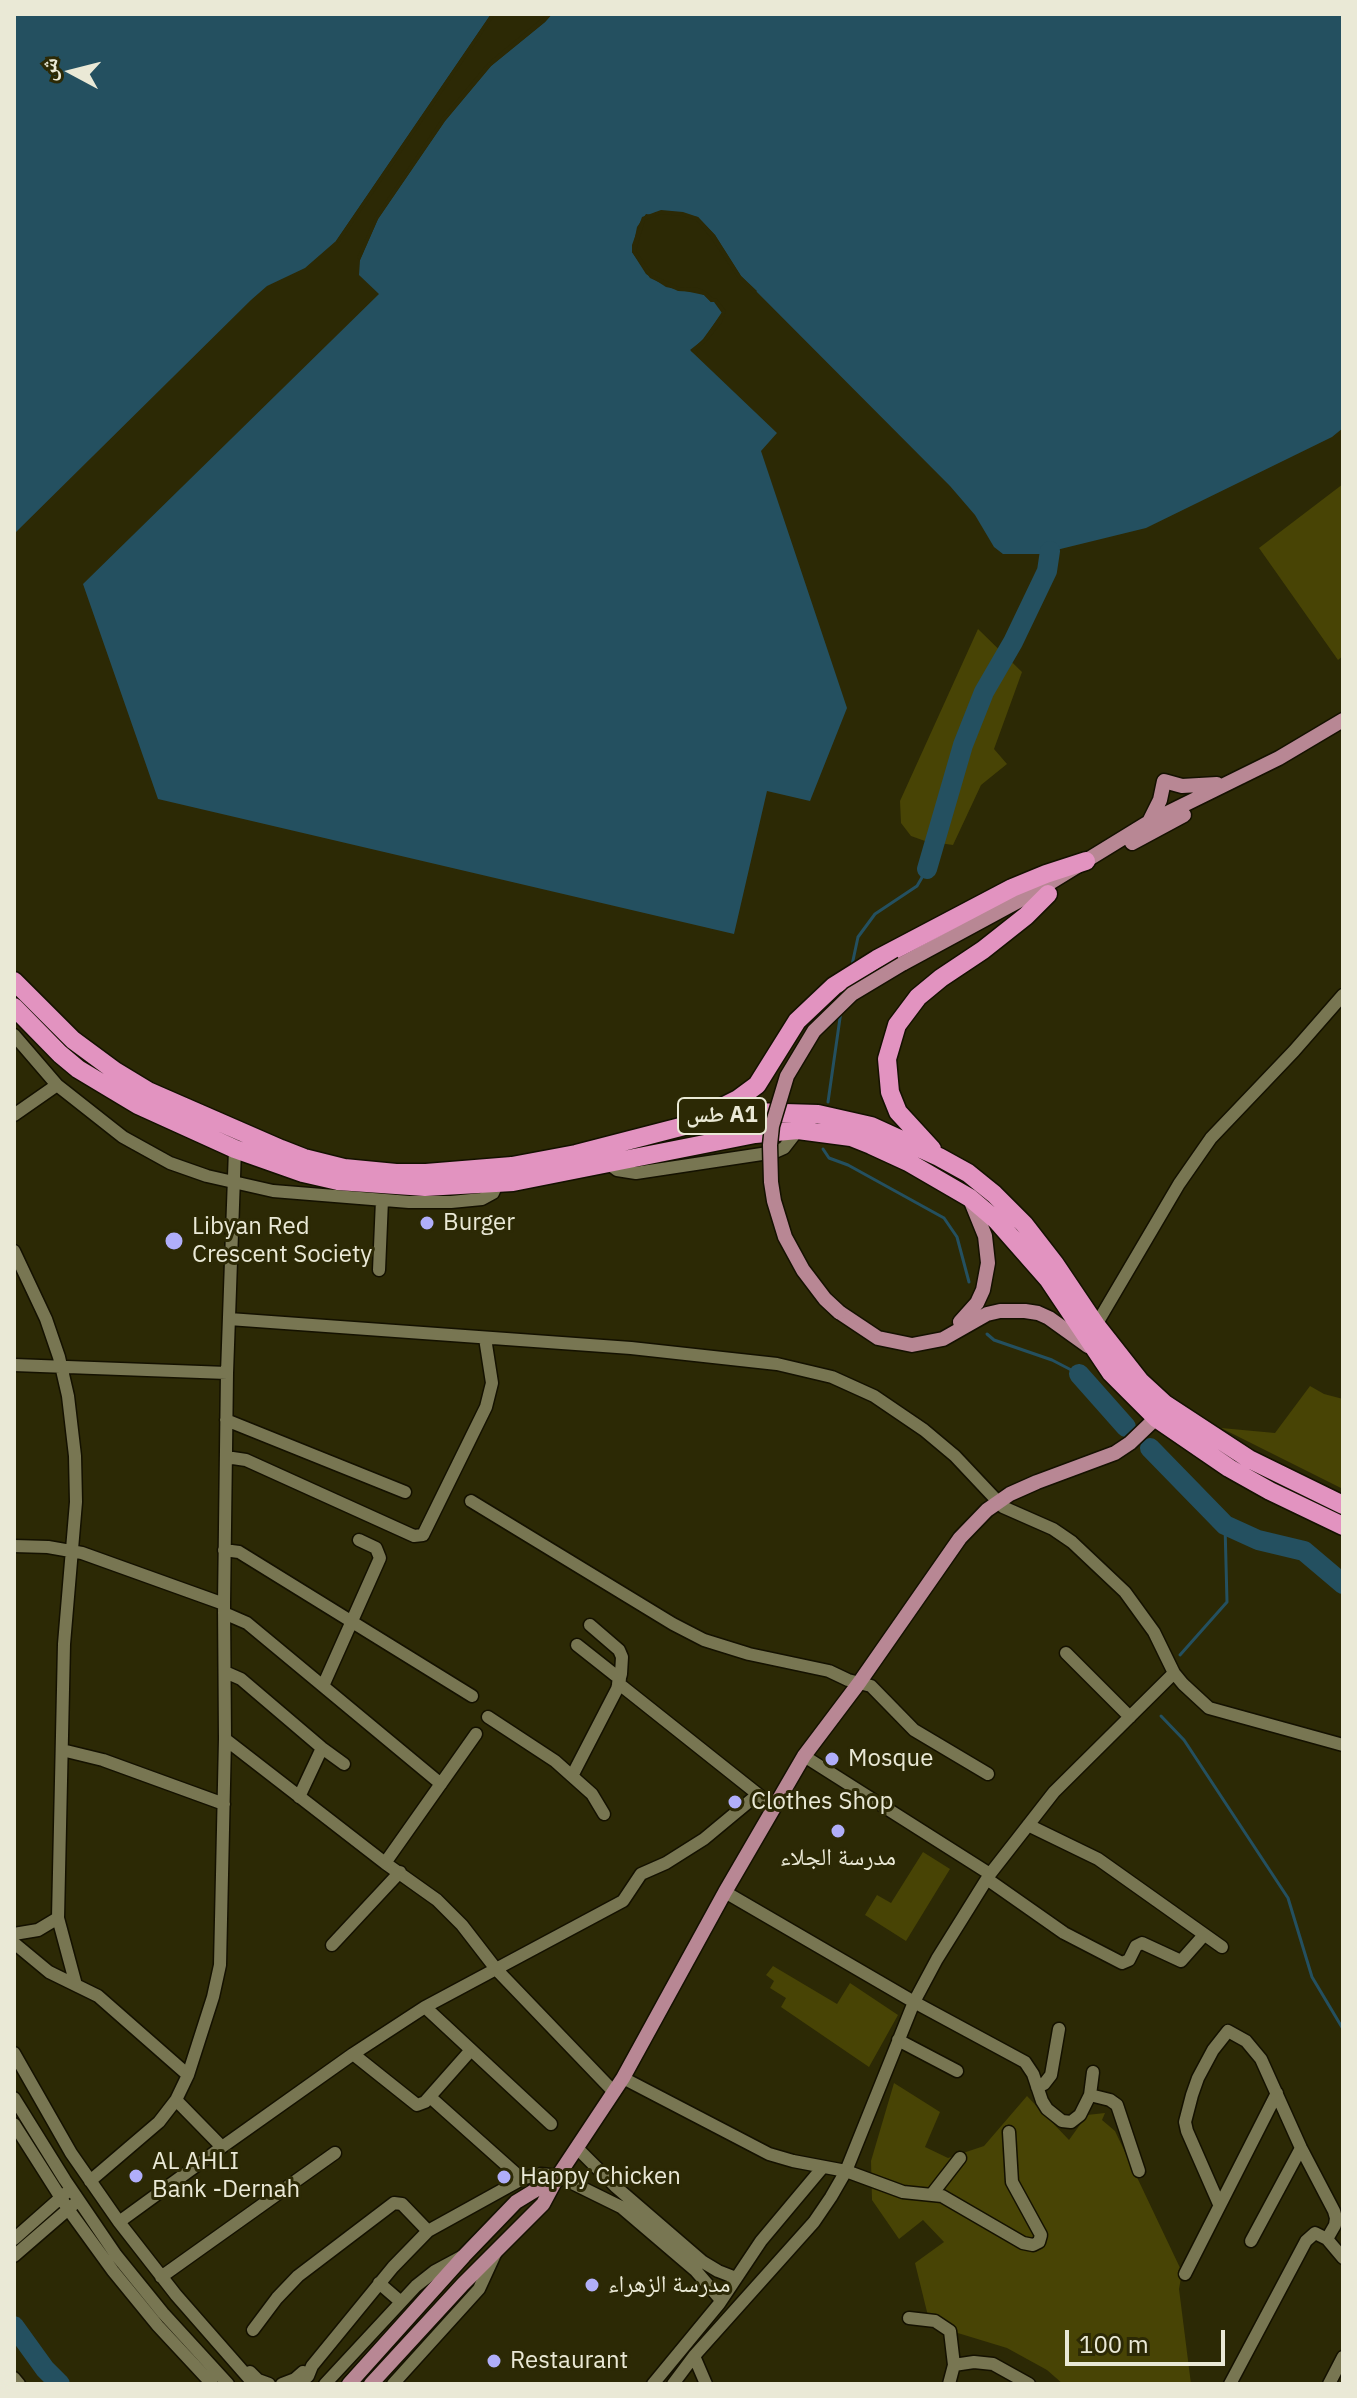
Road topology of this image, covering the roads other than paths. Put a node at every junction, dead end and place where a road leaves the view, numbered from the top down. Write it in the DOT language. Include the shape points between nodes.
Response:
graph roads {
  1 [pos="1343,720"];
  2 [pos="1343,728"];
  3 [pos="1225,784"];
  4 [pos="1149,822"];
  5 [pos="1086,861"];
  6 [pos="1048,894"];
  7 [pos="904,968"];
  8 [pos="14,981"];
  9 [pos="1343,995"];
  10 [pos="14,1007"];
  11 [pos="14,1035"];
  12 [pos="57,1085"];
  13 [pos="14,1115"];
  14 [pos="687,1125"];
  15 [pos="235,1149"];
  16 [pos="939,1157"];
  17 [pos="233,1184"];
  18 [pos="497,1184"];
  19 [pos="970,1198"];
  20 [pos="382,1200"];
  21 [pos="14,1251"];
  22 [pos="379,1270"];
  23 [pos="842,1309"];
  24 [pos="229,1319"];
  25 [pos="1096,1325"];
  26 [pos="485,1338"];
  27 [pos="1094,1351"];
  28 [pos="14,1365"];
  29 [pos="62,1367"];
  30 [pos="227,1373"];
  31 [pos="1156,1418"];
  32 [pos="226,1420"];
  33 [pos="226,1457"];
  34 [pos="405,1492"];
  35 [pos="1004,1498"];
  36 [pos="471,1501"];
  37 [pos="1343,1505"];
  38 [pos="1343,1526"];
  39 [pos="359,1540"];
  40 [pos="14,1546"];
  41 [pos="224,1550"];
  42 [pos="71,1551"];
  43 [pos="224,1608"];
  44 [pos="352,1622"];
  45 [pos="590,1625"];
  46 [pos="577,1645"];
  47 [pos="1066,1653"];
  48 [pos="225,1672"];
  49 [pos="1174,1673"];
  50 [pos="619,1681"];
  51 [pos="859,1683"];
  52 [pos="323,1686"];
  53 [pos="472,1696"];
  54 [pos="488,1717"];
  55 [pos="1130,1717"];
  56 [pos="476,1734"];
  57 [pos="225,1739"];
  58 [pos="1343,1745"];
  59 [pos="322,1748"];
  60 [pos="62,1750"];
  61 [pos="804,1756"];
  62 [pos="344,1764"];
  63 [pos="988,1774"];
  64 [pos="572,1776"];
  65 [pos="441,1784"];
  66 [pos="757,1795"];
  67 [pos="299,1797"];
  68 [pos="224,1804"];
  69 [pos="774,1807"];
  70 [pos="604,1814"];
  71 [pos="1028,1825"];
  72 [pos="385,1863"];
  73 [pos="400,1872"];
  74 [pos="988,1877"];
  75 [pos="725,1892"];
  76 [pos="58,1918"];
  77 [pos="14,1934"];
  78 [pos="1204,1935"];
  79 [pos="14,1943"];
  80 [pos="332,1945"];
  81 [pos="1222,1947"];
  82 [pos="496,1969"];
  83 [pos="76,1985"];
  84 [pos="914,2002"];
  85 [pos="425,2007"];
  86 [pos="1059,2029"];
  87 [pos="898,2040"];
  88 [pos="471,2050"];
  89 [pos="14,2053"];
  90 [pos="353,2054"];
  91 [pos="957,2071"];
  92 [pos="1093,2072"];
  93 [pos="188,2075"];
  94 [pos="623,2078"];
  95 [pos="1037,2087"];
  96 [pos="614,2092"];
  97 [pos="1277,2093"];
  98 [pos="1090,2095"];
  99 [pos="430,2097"];
  100 [pos="14,2098"];
  101 [pos="176,2100"];
  102 [pos="14,2124"];
  103 [pos="551,2124"];
  104 [pos="1009,2132"];
  105 [pos="222,2147"];
  106 [pos="577,2148"];
  107 [pos="1301,2148"];
  108 [pos="335,2153"];
  109 [pos="960,2158"];
  110 [pos="823,2167"];
  111 [pos="846,2171"];
  112 [pos="1139,2171"];
  113 [pos="558,2176"];
  114 [pos="522,2179"];
  115 [pos="90,2181"];
  116 [pos="74,2194"];
  117 [pos="932,2194"];
  118 [pos="1219,2204"];
  119 [pos="60,2207"];
  120 [pos="119,2222"];
  121 [pos="428,2231"];
  122 [pos="14,2239"];
  123 [pos="1327,2239"];
  124 [pos="1251,2241"];
  125 [pos="496,2252"];
  126 [pos="14,2256"];
  127 [pos="464,2256"];
  128 [pos="1343,2258"];
  129 [pos="1185,2274"];
  130 [pos="161,2277"];
  131 [pos="736,2278"];
  132 [pos="379,2283"];
  133 [pos="721,2300"];
  134 [pos="401,2302"];
  135 [pos="909,2318"];
  136 [pos="253,2330"];
  137 [pos="694,2356"];
  138 [pos="1343,2357"];
  139 [pos="238,2364"];
  140 [pos="954,2365"];
  141 [pos="312,2366"];
  142 [pos="14,2378"];
  143 [pos="352,2381"];
  144 [pos="19,2384"];
  145 [pos="212,2384"];
  146 [pos="228,2384"];
  147 [pos="254,2384"];
  148 [pos="269,2384"];
  149 [pos="282,2384"];
  150 [pos="298,2384"];
  151 [pos="325,2384"];
  152 [pos="371,2384"];
  153 [pos="393,2384"];
  154 [pos="653,2384"];
  155 [pos="673,2384"];
  156 [pos="706,2384"];
  157 [pos="949,2384"];
  158 [pos="1029,2384"];
  159 [pos="1230,2384"];
  160 [pos="1329,2384"];
  1 -- 3 [label="main road"];
  2 -- 6 [label="main road"];
  3 -- 4 [label="main road"];
  3 -- 4 [label="main road" via="1182,786 1164,781"];
  4 -- 5 [label="main road"];
  5 -- 7 [label="main road"];
  5 -- 14 [label="highway" via="1012,888 834,986 797,1021 748,1093"];
  6 -- 7 [label="main road"];
  6 -- 16 [label="highway" via="918,997 892,1036 887,1070 893,1102"];
  7 -- 23 [label="main road" via="857,1000 821,1036 795,1079 780,1127 779,1181 792,1234"];
  8 -- 14 [label="highway, طس A1" via="73,1040 148,1091 324,1164 396,1173 481,1170 576,1154"];
  9 -- 25 [label="street" via="1211,1138"];
  10 -- 15 [label="highway, طس A1" via="60,1054 104,1086"];
  11 -- 12 [label="street"];
  12 -- 13 [label="street"];
  12 -- 17 [label="street" via="137,1146"];
  14 -- 16 [label="highway, طس A1" via="751,1112 818,1114 871,1126"];
  15 -- 17 [label="street"];
  15 -- 18 [label="highway, طس A1" via="338,1181 425,1187"];
  16 -- 25 [label="highway, طس A1" via="968,1173 1024,1224"];
  17 -- 20 [label="street"];
  17 -- 24 [label="street"];
  18 -- 19 [label="highway, طس A1" via="798,1130 851,1137"];
  18 -- 20 [label="street" via="490,1196 470,1201"];
  19 -- 23 [label="main road" via="985,1236 988,1263 977,1303 961,1322 935,1335 906,1338 883,1333"];
  19 -- 27 [label="highway, طس A1" via="1032,1259"];
  20 -- 22 [label="street"];
  21 -- 29 [label="street"];
  23 -- 27 [label="main road" via="878,1338 912,1345 943,1339 987,1314 1038,1313"];
  24 -- 26 [label="street"];
  24 -- 30 [label="street"];
  25 -- 37 [label="highway, طس A1" via="1140,1381 1176,1412 1249,1459"];
  26 -- 33 [label="street" via="491,1393 423,1535 414,1536 246,1460"];
  26 -- 35 [label="street" via="686,1353 832,1377 860,1388 924,1430"];
  27 -- 31 [label="highway, طس A1"];
  28 -- 29 [label="street"];
  29 -- 30 [label="street"];
  29 -- 42 [label="street" via="75,1456"];
  30 -- 32 [label="street"];
  31 -- 35 [label="main road" via="1115,1453"];
  31 -- 38 [label="highway, طس A1" via="1229,1468"];
  32 -- 33 [label="street"];
  32 -- 34 [label="street"];
  33 -- 41 [label="street"];
  35 -- 49 [label="street" via="1022,1517 1063,1535 1125,1592 1154,1632"];
  35 -- 51 [label="main road" via="960,1538"];
  36 -- 51 [label="street" via="704,1640"];
  39 -- 44 [label="street" via="376,1548 380,1558"];
  40 -- 42 [label="street"];
  41 -- 43 [label="street"];
  41 -- 44 [label="street" via="239,1552"];
  42 -- 43 [label="street"];
  42 -- 60 [label="street"];
  43 -- 48 [label="street"];
  43 -- 52 [label="street"];
  44 -- 52 [label="street"];
  44 -- 53 [label="street"];
  45 -- 50 [label="street" via="621,1653"];
  46 -- 50 [label="street"];
  47 -- 55 [label="street"];
  48 -- 57 [label="street"];
  48 -- 59 [label="street" via="241,1679"];
  49 -- 55 [label="street"];
  49 -- 58 [label="street" via="1209,1708"];
  50 -- 64 [label="street"];
  50 -- 66 [label="street"];
  51 -- 61 [label="main road"];
  51 -- 63 [label="street" via="876,1690 920,1734"];
  52 -- 65 [label="street"];
  54 -- 64 [label="street"];
  55 -- 71 [label="street"];
  56 -- 65 [label="street"];
  57 -- 67 [label="street"];
  57 -- 68 [label="street"];
  59 -- 62 [label="street"];
  59 -- 67 [label="street"];
  60 -- 68 [label="street"];
  60 -- 76 [label="street"];
  61 -- 69 [label="main road"];
  61 -- 74 [label="street"];
  64 -- 70 [label="street"];
  65 -- 72 [label="street"];
  66 -- 69 [label="street"];
  66 -- 82 [label="street" via="704,1839 641,1874 623,1901"];
  67 -- 72 [label="street"];
  68 -- 93 [label="street" via="220,1965"];
  69 -- 75 [label="main road"];
  71 -- 74 [label="street"];
  71 -- 78 [label="street" via="1098,1859"];
  72 -- 73 [label="street"];
  73 -- 80 [label="street"];
  73 -- 82 [label="street" via="462,1925"];
  74 -- 78 [label="street" via="1064,1933 1120,1962 1127,1962 1142,1943 1181,1961"];
  74 -- 84 [label="street"];
  75 -- 84 [label="street"];
  75 -- 94 [label="main road"];
  76 -- 77 [label="street" via="38,1930"];
  76 -- 83 [label="street"];
  78 -- 81 [label="street"];
  79 -- 83 [label="street" via="49,1972"];
  82 -- 85 [label="street"];
  82 -- 96 [label="street"];
  83 -- 93 [label="street" via="98,1996"];
  84 -- 87 [label="street"];
  84 -- 95 [label="street" via="1025,2062"];
  85 -- 88 [label="street"];
  85 -- 90 [label="street"];
  86 -- 95 [label="street" via="1051,2075"];
  87 -- 91 [label="street"];
  87 -- 111 [label="street"];
  88 -- 99 [label="street"];
  88 -- 103 [label="street"];
  89 -- 115 [label="street"];
  90 -- 99 [label="street" via="415,2104"];
  90 -- 105 [label="street"];
  92 -- 98 [label="street"];
  93 -- 101 [label="street"];
  94 -- 96 [label="main road"];
  94 -- 110 [label="street" via="769,2154"];
  95 -- 98 [label="street" via="1047,2109 1066,2122 1077,2118"];
  96 -- 106 [label="main road"];
  97 -- 107 [label="street"];
  97 -- 118 [label="street"];
  97 -- 118 [label="street" via="1255,2050 1226,2032 1198,2078 1185,2122"];
  98 -- 112 [label="street" via="1117,2105"];
  99 -- 114 [label="street"];
  100 -- 116 [label="street"];
  101 -- 105 [label="street"];
  101 -- 115 [label="street" via="159,2122"];
  102 -- 119 [label="street"];
  104 -- 117 [label="street" via="1012,2182 1040,2231 1036,2244 1023,2243"];
  105 -- 120 [label="street"];
  106 -- 113 [label="main road"];
  106 -- 131 [label="street" via="703,2262"];
  107 -- 123 [label="street" via="1335,2214"];
  107 -- 124 [label="street"];
  108 -- 130 [label="street"];
  109 -- 117 [label="street"];
  110 -- 111 [label="street"];
  110 -- 131 [label="street"];
  111 -- 117 [label="street" via="897,2190"];
  111 -- 137 [label="street" via="814,2222"];
  113 -- 114 [label="street"];
  113 -- 125 [label="main road" via="543,2204"];
  113 -- 127 [label="main road" via="516,2202"];
  113 -- 133 [label="street" via="621,2207 696,2271"];
  114 -- 121 [label="street"];
  115 -- 120 [label="street"];
  116 -- 119 [label="street"];
  116 -- 146 [label="street" via="154,2303"];
  118 -- 129 [label="street"];
  119 -- 122 [label="street"];
  119 -- 126 [label="street"];
  119 -- 145 [label="street"];
  120 -- 130 [label="street"];
  121 -- 132 [label="street"];
  121 -- 136 [label="street" via="402,2204 394,2203 298,2276"];
  123 -- 128 [label="street"];
  123 -- 159 [label="street" via="1315,2233 1306,2241"];
  125 -- 152 [label="main road"];
  125 -- 153 [label="street" via="479,2289"];
  127 -- 134 [label="street" via="435,2271"];
  127 -- 143 [label="main road"];
  130 -- 139 [label="street"];
  131 -- 133 [label="street"];
  132 -- 134 [label="street"];
  132 -- 141 [label="street"];
  133 -- 154 [label="street"];
  134 -- 151 [label="street"];
  135 -- 140 [label="street" via="935,2321 950,2331"];
  137 -- 155 [label="street"];
  137 -- 156 [label="street"];
  138 -- 160 [label="street"];
  139 -- 147 [label="street"];
  139 -- 148 [label="street"];
  140 -- 157 [label="street"];
  140 -- 158 [label="street" via="993,2364"];
  141 -- 149 [label="street"];
  141 -- 150 [label="street"];
  142 -- 144 [label="street"];
}
